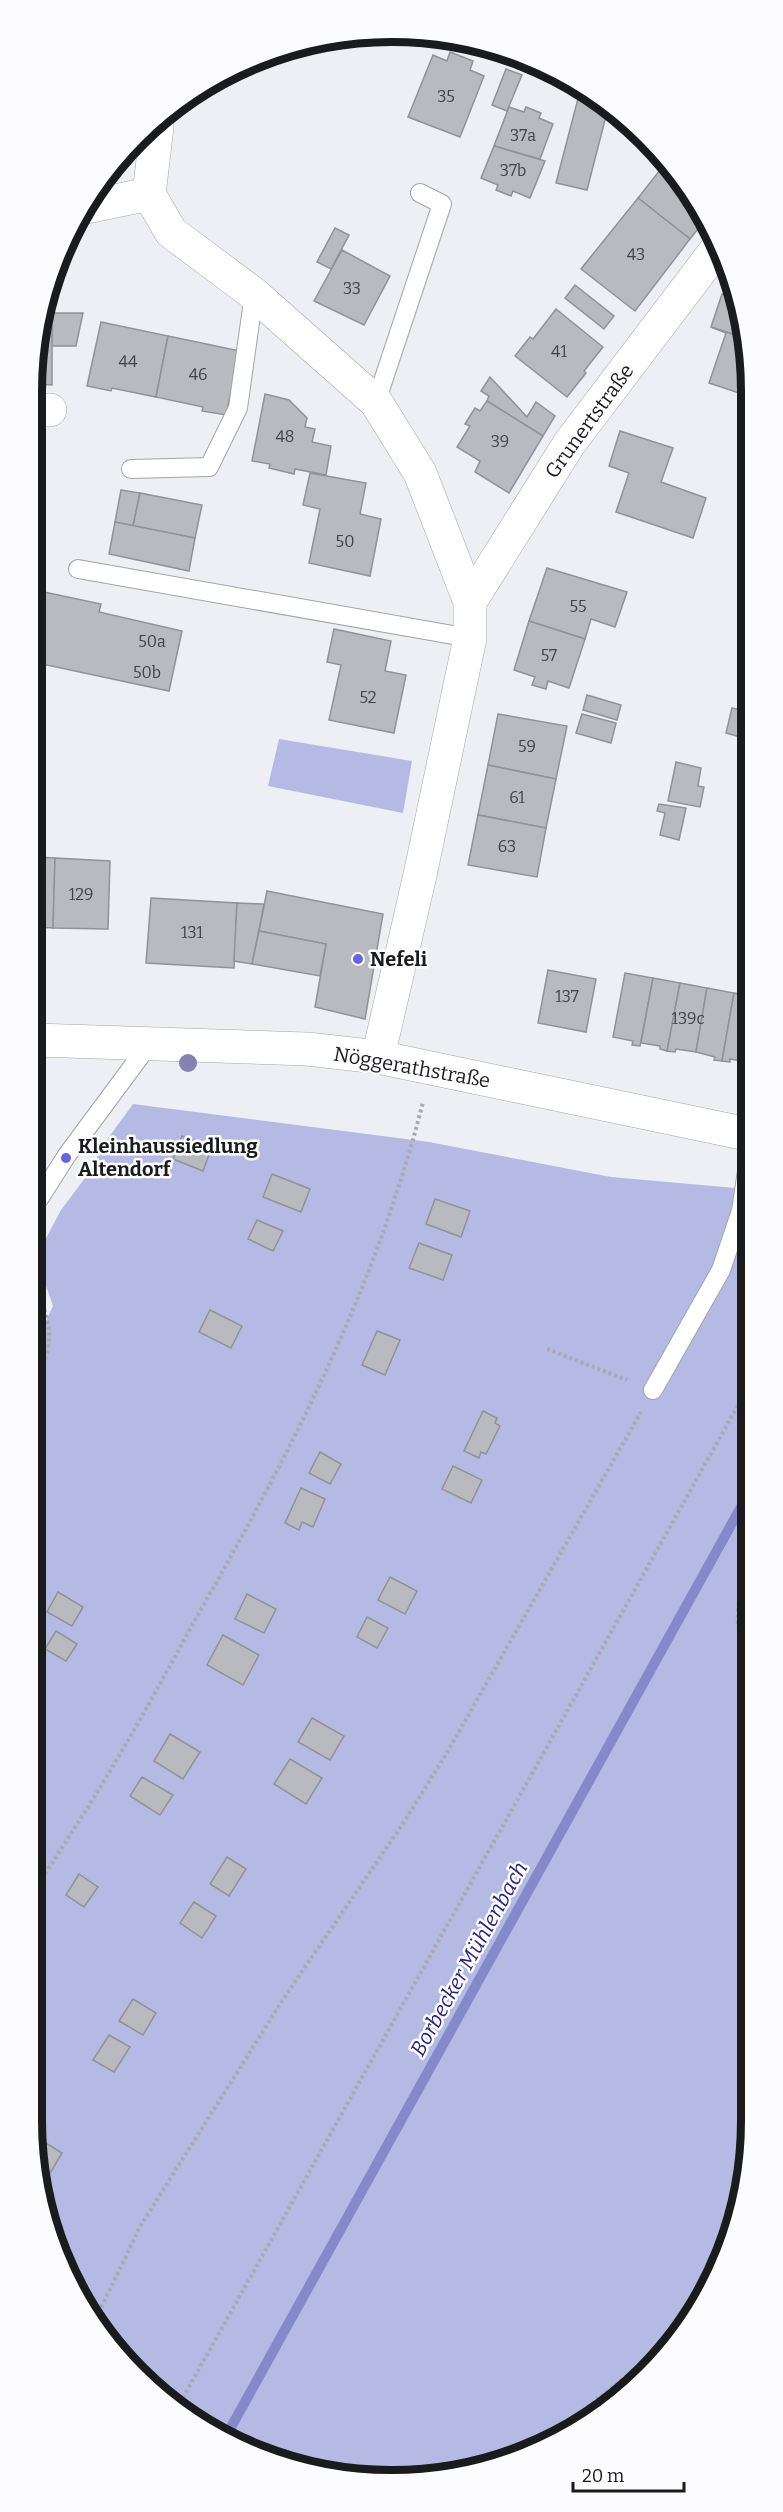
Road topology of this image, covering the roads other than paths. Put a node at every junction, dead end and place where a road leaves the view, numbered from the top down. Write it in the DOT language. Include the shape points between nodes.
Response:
graph roads {
  1 [pos="156,133"];
  2 [pos="420,193"];
  3 [pos="149,194"];
  4 [pos="96,205"];
  5 [pos="712,254"];
  6 [pos="254,294"];
  7 [pos="376,402"];
  8 [pos="131,469"];
  9 [pos="78,569"];
  10 [pos="470,602"];
  11 [pos="471,638"];
  12 [pos="42,1040"];
  13 [pos="150,1043"];
  14 [pos="378,1057"];
  15 [pos="741,1133"];
  16 [pos="42,1194"];
  17 [pos="741,1211"];
  18 [pos="653,1390"];
  1 -- 3 [label="street"];
  2 -- 7 [label="lane" via="442,204"];
  3 -- 4 [label="street"];
  3 -- 6 [label="street" via="171,232"];
  5 -- 10 [label="street, Grunertstraße" via="569,444"];
  6 -- 7 [label="street"];
  6 -- 8 [label="lane" via="237,408 209,467"];
  7 -- 10 [label="street" via="420,472"];
  9 -- 11 [label="lane"];
  10 -- 11 [label="street"];
  11 -- 14 [label="street"];
  12 -- 13 [label="street, Nöggerathstraße"];
  13 -- 14 [label="street, Nöggerathstraße" via="307,1049"];
  13 -- 16 [label="lane"];
  14 -- 15 [label="street, Nöggerathstraße"];
  17 -- 18 [label="lane" via="721,1270"];
}
